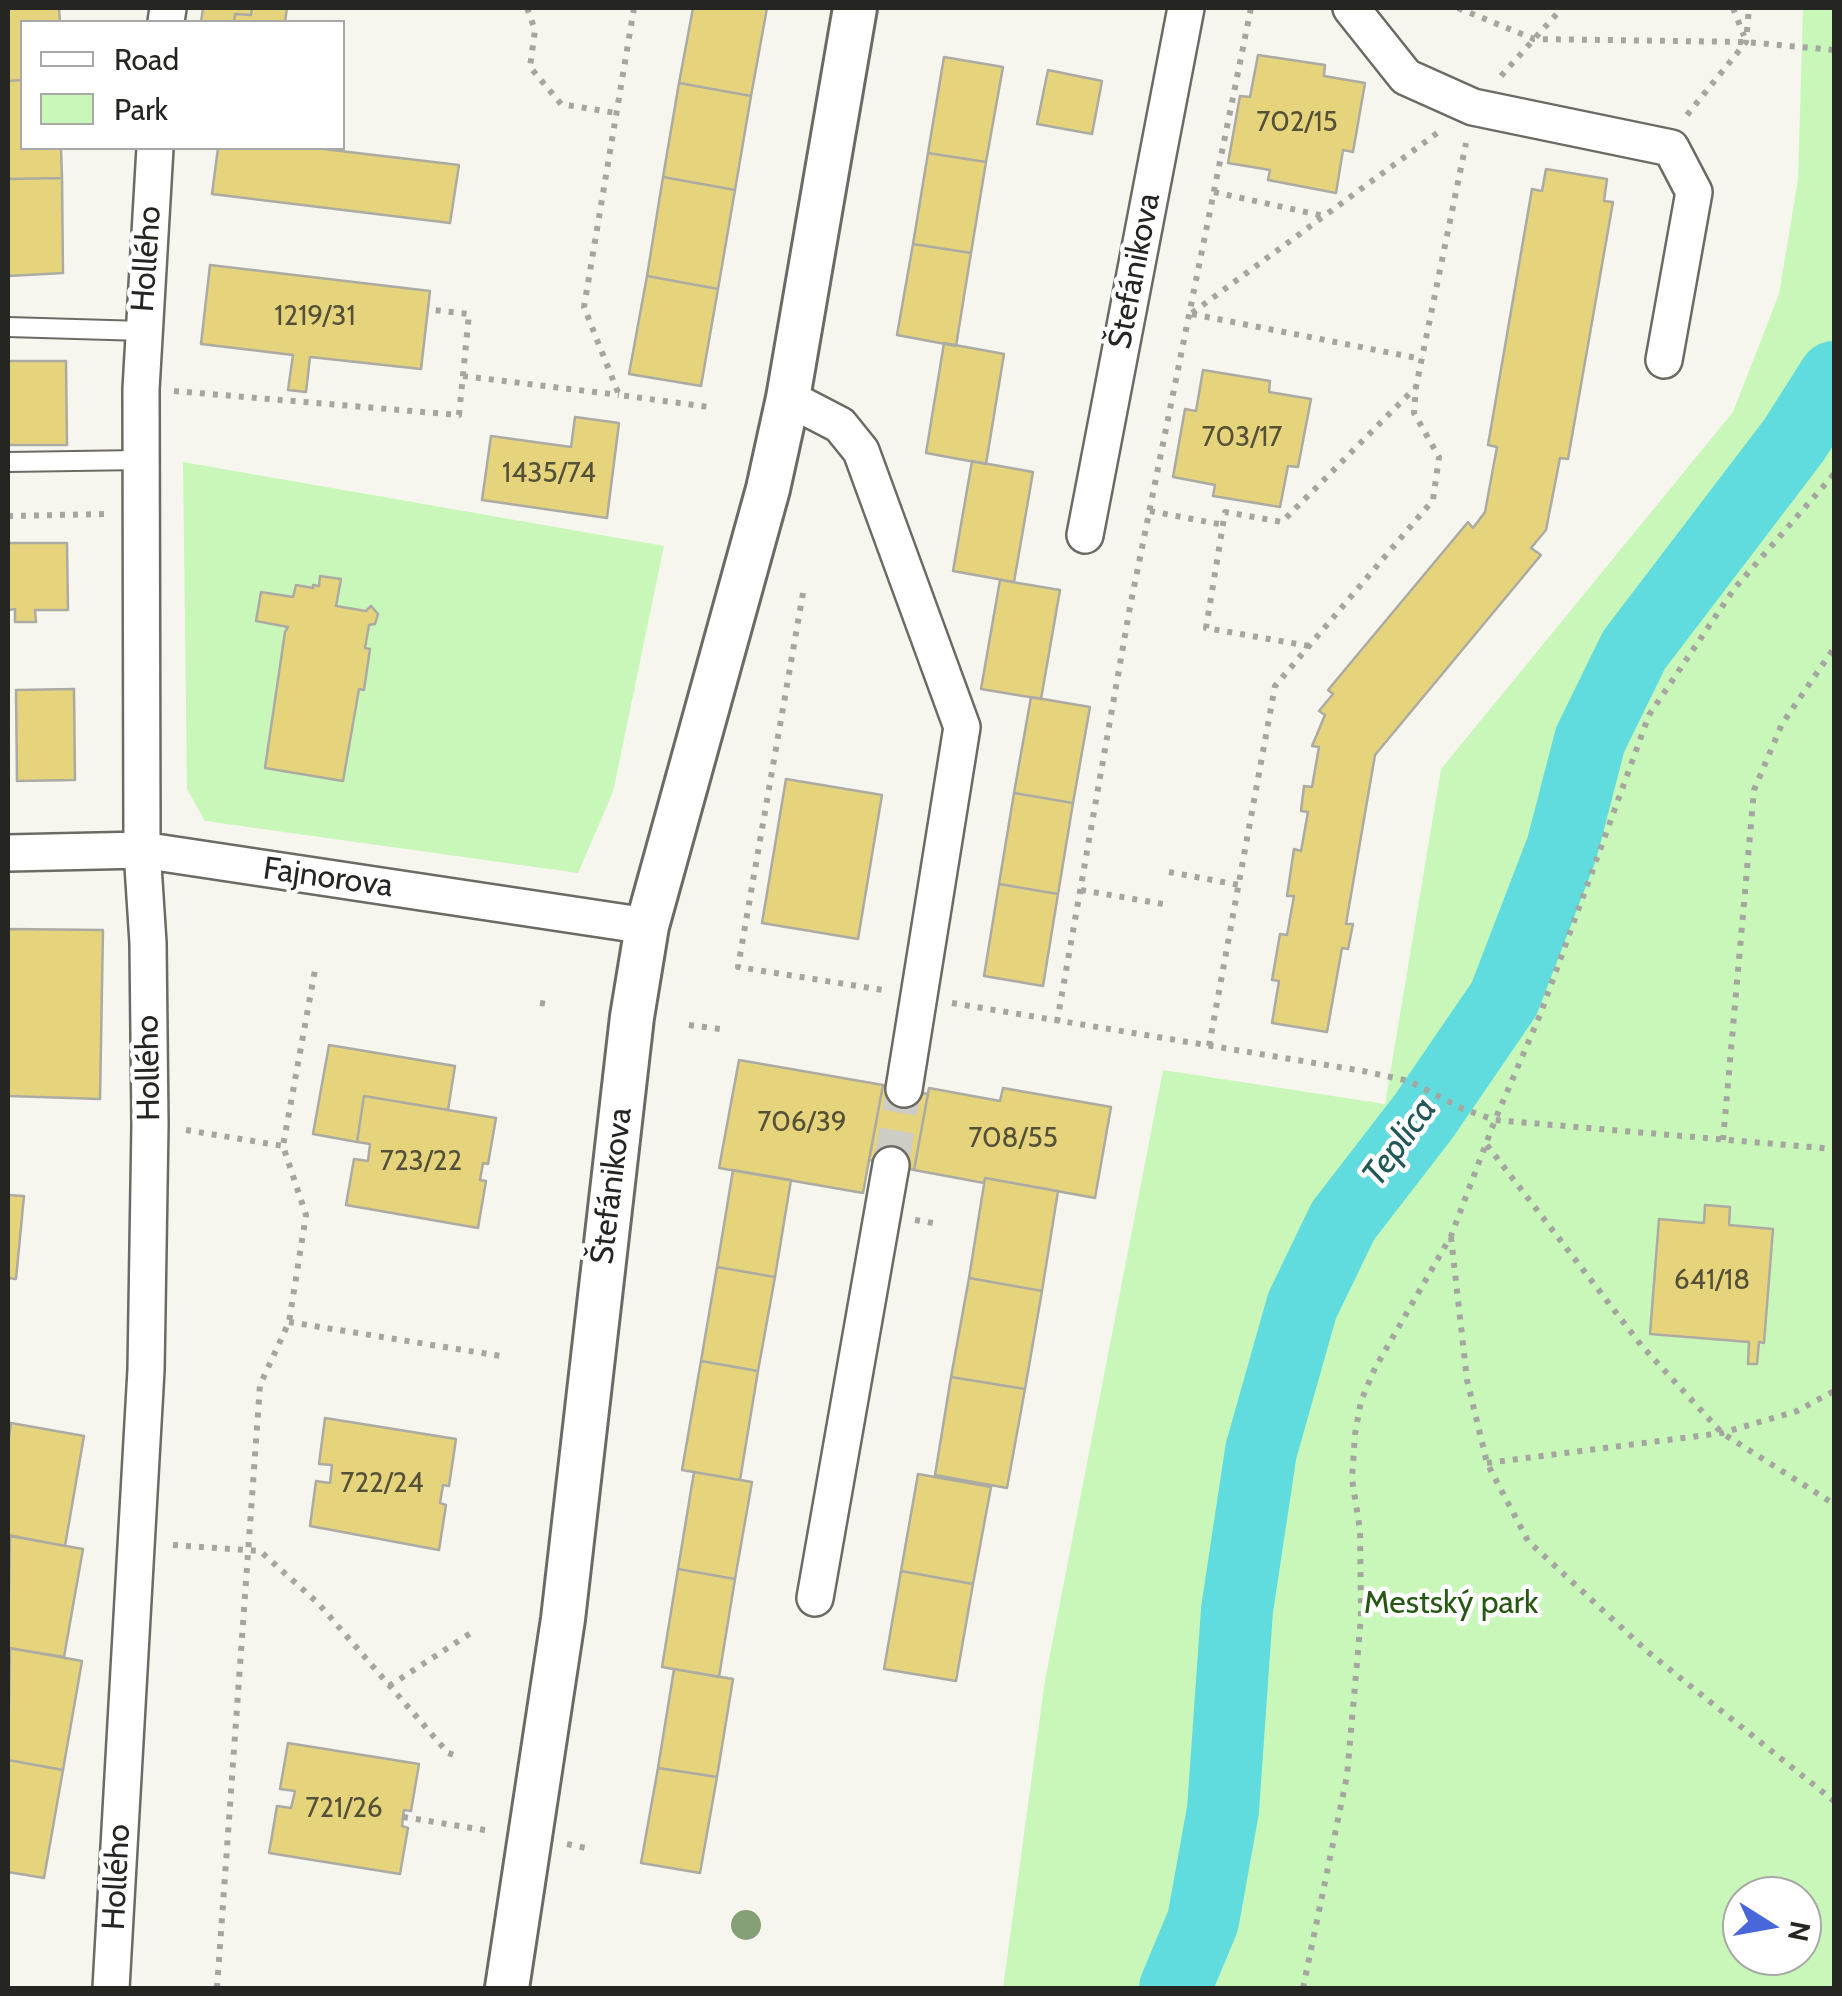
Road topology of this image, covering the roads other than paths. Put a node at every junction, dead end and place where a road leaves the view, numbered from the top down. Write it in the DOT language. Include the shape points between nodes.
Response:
graph roads {
  1 [pos="855,8"];
  2 [pos="1186,8"];
  3 [pos="1351,8"];
  4 [pos="155,150"];
  5 [pos="8,327"];
  6 [pos="143,332"];
  7 [pos="1664,360"];
  8 [pos="788,398"];
  9 [pos="141,460"];
  10 [pos="8,462"];
  11 [pos="1085,534"];
  12 [pos="142,850"];
  13 [pos="8,852"];
  14 [pos="647,926"];
  15 [pos="904,1089"];
  16 [pos="891,1165"];
  17 [pos="815,1598"];
  18 [pos="110,1988"];
  19 [pos="507,1988"];
  1 -- 8 [label="street, Štefánikova"];
  2 -- 11 [label="street, Štefánikova"];
  3 -- 7 [label="street" via="1406,76 1474,107 1671,148 1694,192"];
  4 -- 6 [label="street, Hollého"];
  5 -- 6 [label="lane"];
  6 -- 9 [label="street, Hollého"];
  8 -- 14 [label="street, Štefánikova"];
  8 -- 15 [label="street" via="840,426 861,451 962,728"];
  9 -- 10 [label="lane"];
  9 -- 12 [label="street, Hollého"];
  12 -- 13 [label="street, Fajnorova"];
  12 -- 14 [label="street, Fajnorova"];
  12 -- 18 [label="street, Hollého" via="150,1124 146,1370"];
  14 -- 19 [label="street, Štefánikova" via="563,1619"];
  16 -- 17 [label="street"];
}
